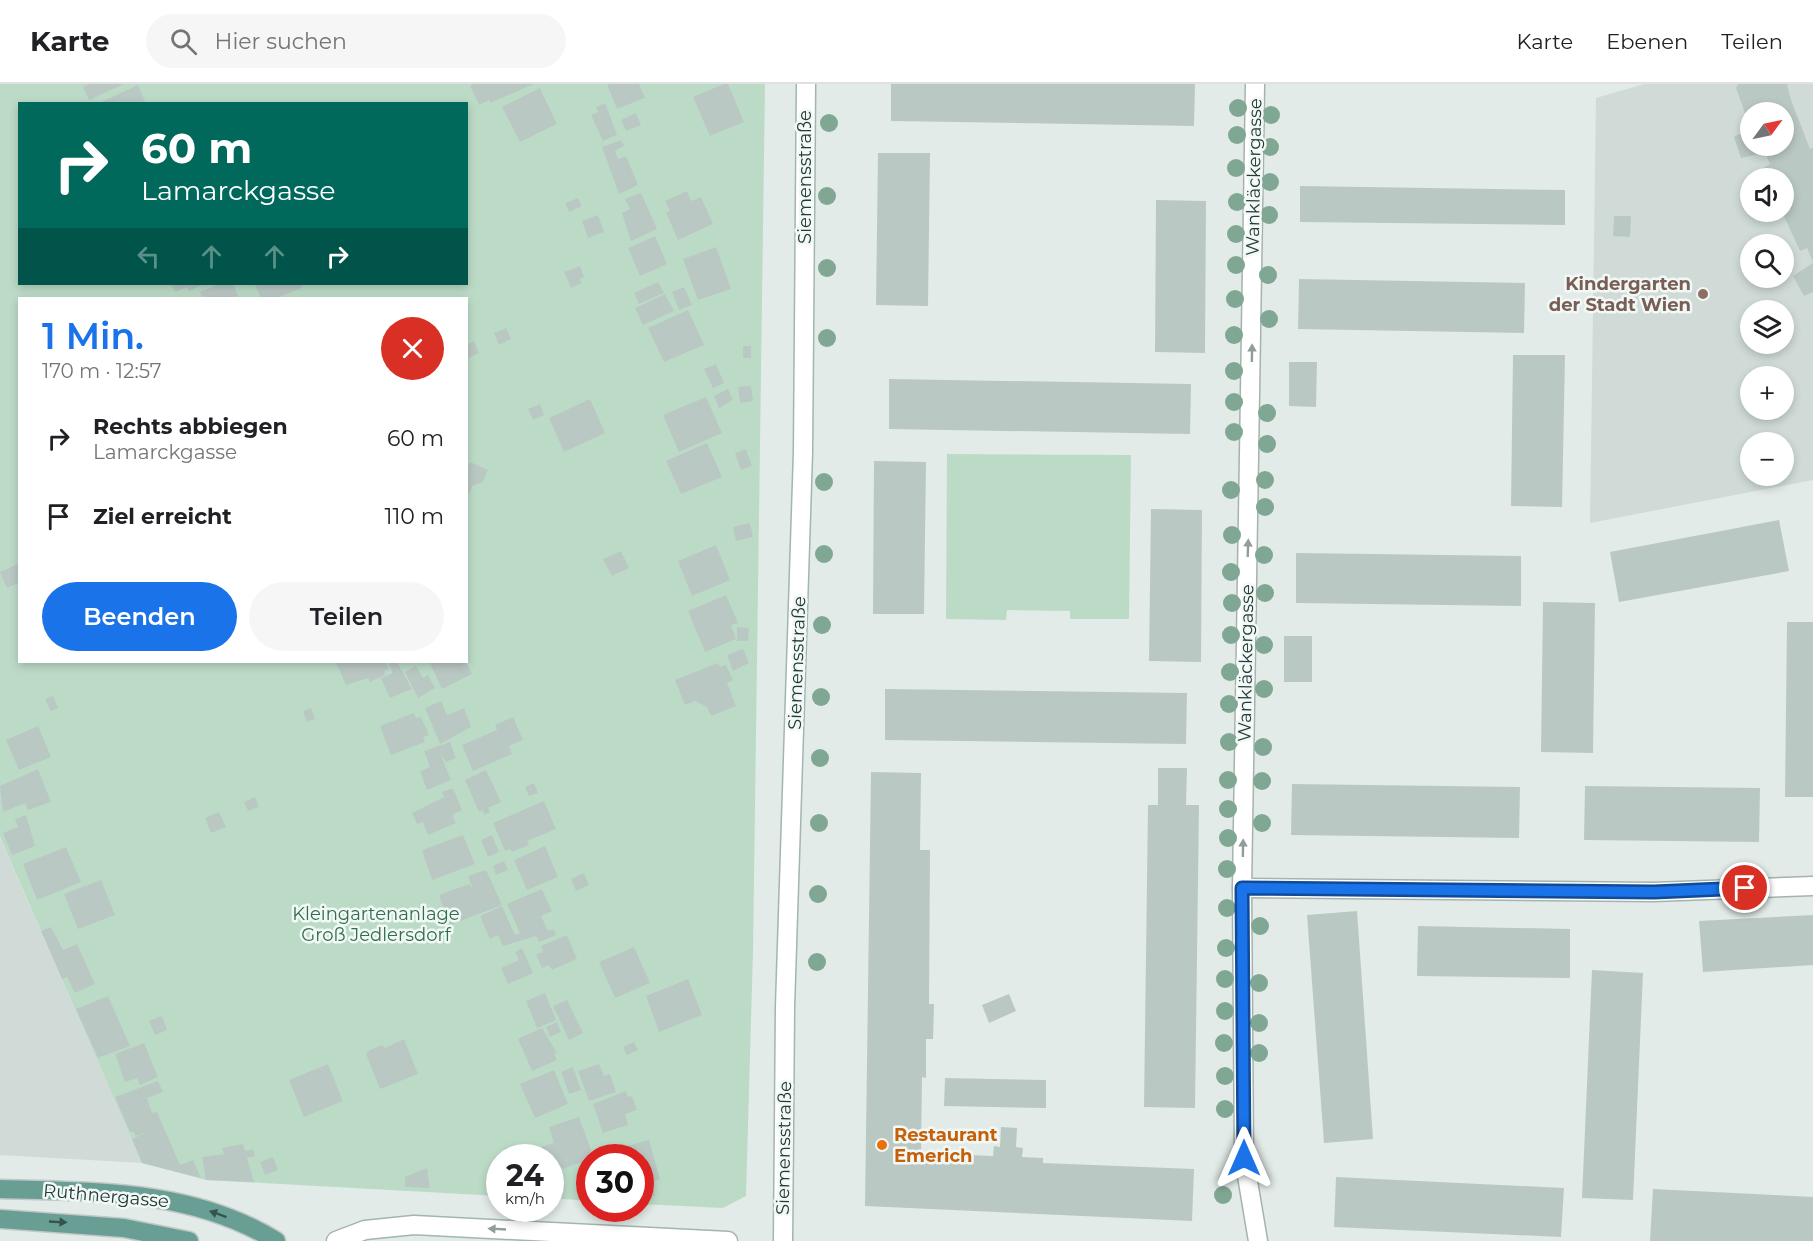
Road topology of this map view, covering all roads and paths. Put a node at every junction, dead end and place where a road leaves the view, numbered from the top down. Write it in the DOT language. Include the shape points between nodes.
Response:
graph roads {
  1 [pos="806,84"];
  2 [pos="1255,84"];
  3 [pos="1813,886"];
  4 [pos="1242,888"];
  5 [pos="0,1189"];
  6 [pos="0,1219"];
  7 [pos="189,1241"];
  8 [pos="276,1241"];
  9 [pos="336,1241"];
  10 [pos="728,1241"];
  11 [pos="783,1241"];
  12 [pos="1258,1241"];
  1 -- 11 [label="street, Siemensstraße" via="803,452 785,1007"];
  4 -- 2 [label="street, Wankläckergasse, one-way"];
  3 -- 4 [label="street" via="1654,892"];
  4 -- 12 [label="street, Wankläckergasse" via="1244,1158"];
  8 -- 5 [label="main road, Ruthnergasse, one-way" via="246,1224 170,1200 110,1193"];
  6 -- 7 [label="main road, Ruthnergasse, one-way" via="124,1228"];
  10 -- 9 [label="street, one-way" via="414,1226 365,1230"];
}
